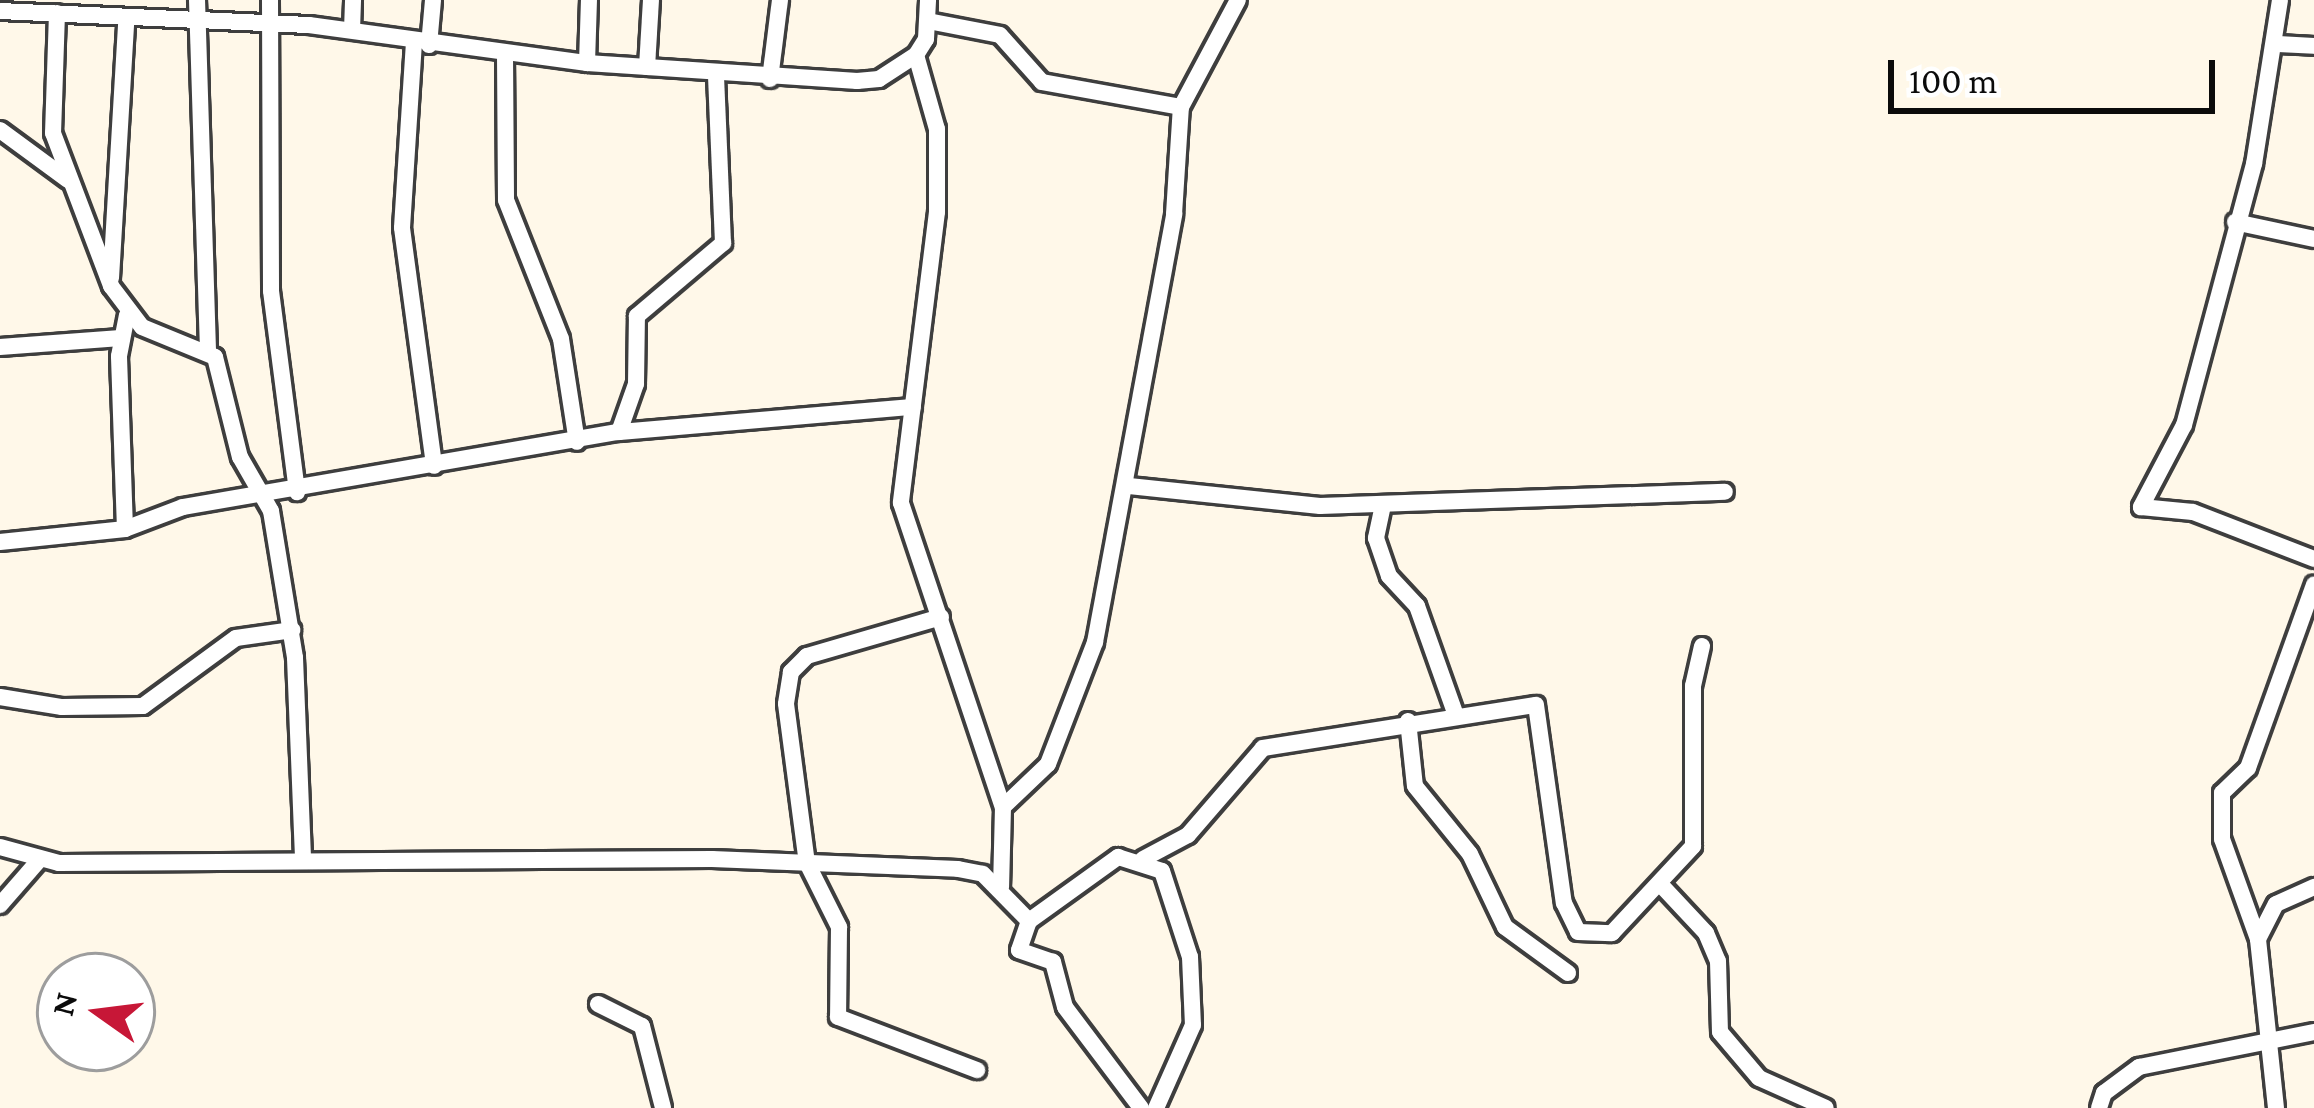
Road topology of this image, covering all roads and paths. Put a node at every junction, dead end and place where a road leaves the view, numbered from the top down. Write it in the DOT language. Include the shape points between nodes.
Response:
graph roads {
  1 [pos="197,0"];
  2 [pos="270,0"];
  3 [pos="353,0"];
  4 [pos="433,0"];
  5 [pos="589,0"];
  6 [pos="651,0"];
  7 [pos="780,0"];
  8 [pos="928,0"];
  9 [pos="1238,0"];
  10 [pos="2280,0"];
  11 [pos="51,9"];
  12 [pos="0,11"];
  13 [pos="928,21"];
  14 [pos="125,22"];
  15 [pos="197,22"];
  16 [pos="270,24"];
  17 [pos="352,30"];
  18 [pos="421,44"];
  19 [pos="2278,44"];
  20 [pos="2314,46"];
  21 [pos="505,55"];
  22 [pos="916,55"];
  23 [pos="587,64"];
  24 [pos="647,68"];
  25 [pos="716,74"];
  26 [pos="770,79"];
  27 [pos="1181,107"];
  28 [pos="0,130"];
  29 [pos="74,184"];
  30 [pos="2235,222"];
  31 [pos="2314,239"];
  32 [pos="111,286"];
  33 [pos="127,315"];
  34 [pos="121,338"];
  35 [pos="0,346"];
  36 [pos="208,351"];
  37 [pos="913,407"];
  38 [pos="619,432"];
  39 [pos="577,442"];
  40 [pos="434,466"];
  41 [pos="1130,486"];
  42 [pos="297,492"];
  43 [pos="1725,492"];
  44 [pos="266,497"];
  45 [pos="1383,505"];
  46 [pos="124,529"];
  47 [pos="0,542"];
  48 [pos="2314,559"];
  49 [pos="2314,585"];
  50 [pos="941,617"];
  51 [pos="292,629"];
  52 [pos="1702,646"];
  53 [pos="0,697"];
  54 [pos="1455,713"];
  55 [pos="1408,721"];
  56 [pos="1003,807"];
  57 [pos="0,847"];
  58 [pos="303,858"];
  59 [pos="40,859"];
  60 [pos="1143,859"];
  61 [pos="806,863"];
  62 [pos="1663,886"];
  63 [pos="1001,887"];
  64 [pos="2314,887"];
  65 [pos="0,905"];
  66 [pos="1029,921"];
  67 [pos="2258,939"];
  68 [pos="1568,973"];
  69 [pos="598,1004"];
  70 [pos="2314,1032"];
  71 [pos="2270,1040"];
  72 [pos="977,1070"];
  73 [pos="663,1108"];
  74 [pos="1141,1108"];
  75 [pos="1156,1108"];
  76 [pos="1826,1108"];
  77 [pos="2099,1108"];
  78 [pos="2276,1108"];
  1 -- 15 [label="street"];
  2 -- 16 [label="street"];
  3 -- 17 [label="street"];
  4 -- 18 [label="street"];
  5 -- 23 [label="street"];
  6 -- 24 [label="street"];
  7 -- 26 [label="street"];
  8 -- 13 [label="street"];
  9 -- 27 [label="street"];
  10 -- 19 [label="street"];
  11 -- 12 [label="street"];
  11 -- 14 [label="street"];
  11 -- 29 [label="street" via="48,108"];
  13 -- 22 [label="street"];
  13 -- 27 [label="street" via="1000,35 1042,82"];
  14 -- 15 [label="street"];
  14 -- 32 [label="street"];
  15 -- 16 [label="street"];
  15 -- 36 [label="street"];
  16 -- 17 [label="street"];
  16 -- 42 [label="street" via="271,291"];
  17 -- 18 [label="street"];
  18 -- 21 [label="street"];
  18 -- 40 [label="street" via="402,228"];
  19 -- 20 [label="street"];
  19 -- 30 [label="street"];
  21 -- 23 [label="street"];
  21 -- 39 [label="street" via="506,200 561,339"];
  22 -- 26 [label="street" via="879,79"];
  22 -- 37 [label="street" via="937,129 937,212"];
  23 -- 24 [label="street"];
  24 -- 25 [label="street"];
  25 -- 26 [label="street"];
  25 -- 38 [label="street" via="723,243 637,316 636,384"];
  27 -- 41 [label="street" via="1174,214"];
  28 -- 29 [label="street"];
  29 -- 32 [label="street"];
  30 -- 31 [label="street"];
  30 -- 48 [label="street" via="2174,457 2141,507 2193,512"];
  32 -- 33 [label="street"];
  33 -- 34 [label="street"];
  33 -- 36 [label="street"];
  34 -- 35 [label="street"];
  34 -- 46 [label="street"];
  36 -- 44 [label="street" via="221,368 240,457"];
  37 -- 38 [label="street"];
  37 -- 50 [label="street" via="902,513"];
  38 -- 39 [label="street"];
  39 -- 40 [label="street"];
  40 -- 42 [label="street"];
  41 -- 45 [label="street"];
  41 -- 56 [label="street" via="1095,642 1048,764"];
  42 -- 44 [label="street"];
  43 -- 45 [label="street"];
  44 -- 46 [label="street" via="183,507"];
  44 -- 51 [label="street"];
  45 -- 54 [label="street" via="1376,538 1382,557 1426,627"];
  46 -- 47 [label="street"];
  49 -- 67 [label="street" via="2248,768 2222,793 2222,839"];
  50 -- 56 [label="street"];
  50 -- 61 [label="street" via="807,656 791,672 786,704"];
  51 -- 53 [label="street" via="236,638 208,652 143,706 62,707"];
  51 -- 58 [label="street"];
  52 -- 62 [label="street" via="1693,686 1693,846"];
  54 -- 55 [label="street"];
  54 -- 62 [label="street" via="1536,705 1553,860 1579,932 1612,933"];
  55 -- 60 [label="street" via="1263,748 1188,836"];
  55 -- 68 [label="street" via="1415,787 1470,854 1504,927 1527,951"];
  56 -- 63 [label="street"];
  57 -- 59 [label="street"];
  58 -- 59 [label="street"];
  58 -- 61 [label="street"];
  59 -- 65 [label="street"];
  60 -- 66 [label="street" via="1118,857"];
  60 -- 75 [label="street" via="1162,871 1174,900 1195,1002 1187,1047"];
  61 -- 63 [label="street" via="958,869"];
  61 -- 72 [label="street" via="839,927 838,1017"];
  62 -- 76 [label="street" via="1706,933 1718,961 1720,1032 1759,1078"];
  63 -- 66 [label="street"];
  64 -- 67 [label="street" via="2276,904"];
  66 -- 74 [label="street" via="1019,950 1052,962 1065,1007"];
  67 -- 71 [label="street"];
  69 -- 73 [label="street" via="642,1026"];
  70 -- 71 [label="street"];
  71 -- 77 [label="street" via="2139,1067 2104,1093"];
  71 -- 78 [label="street"];
}
